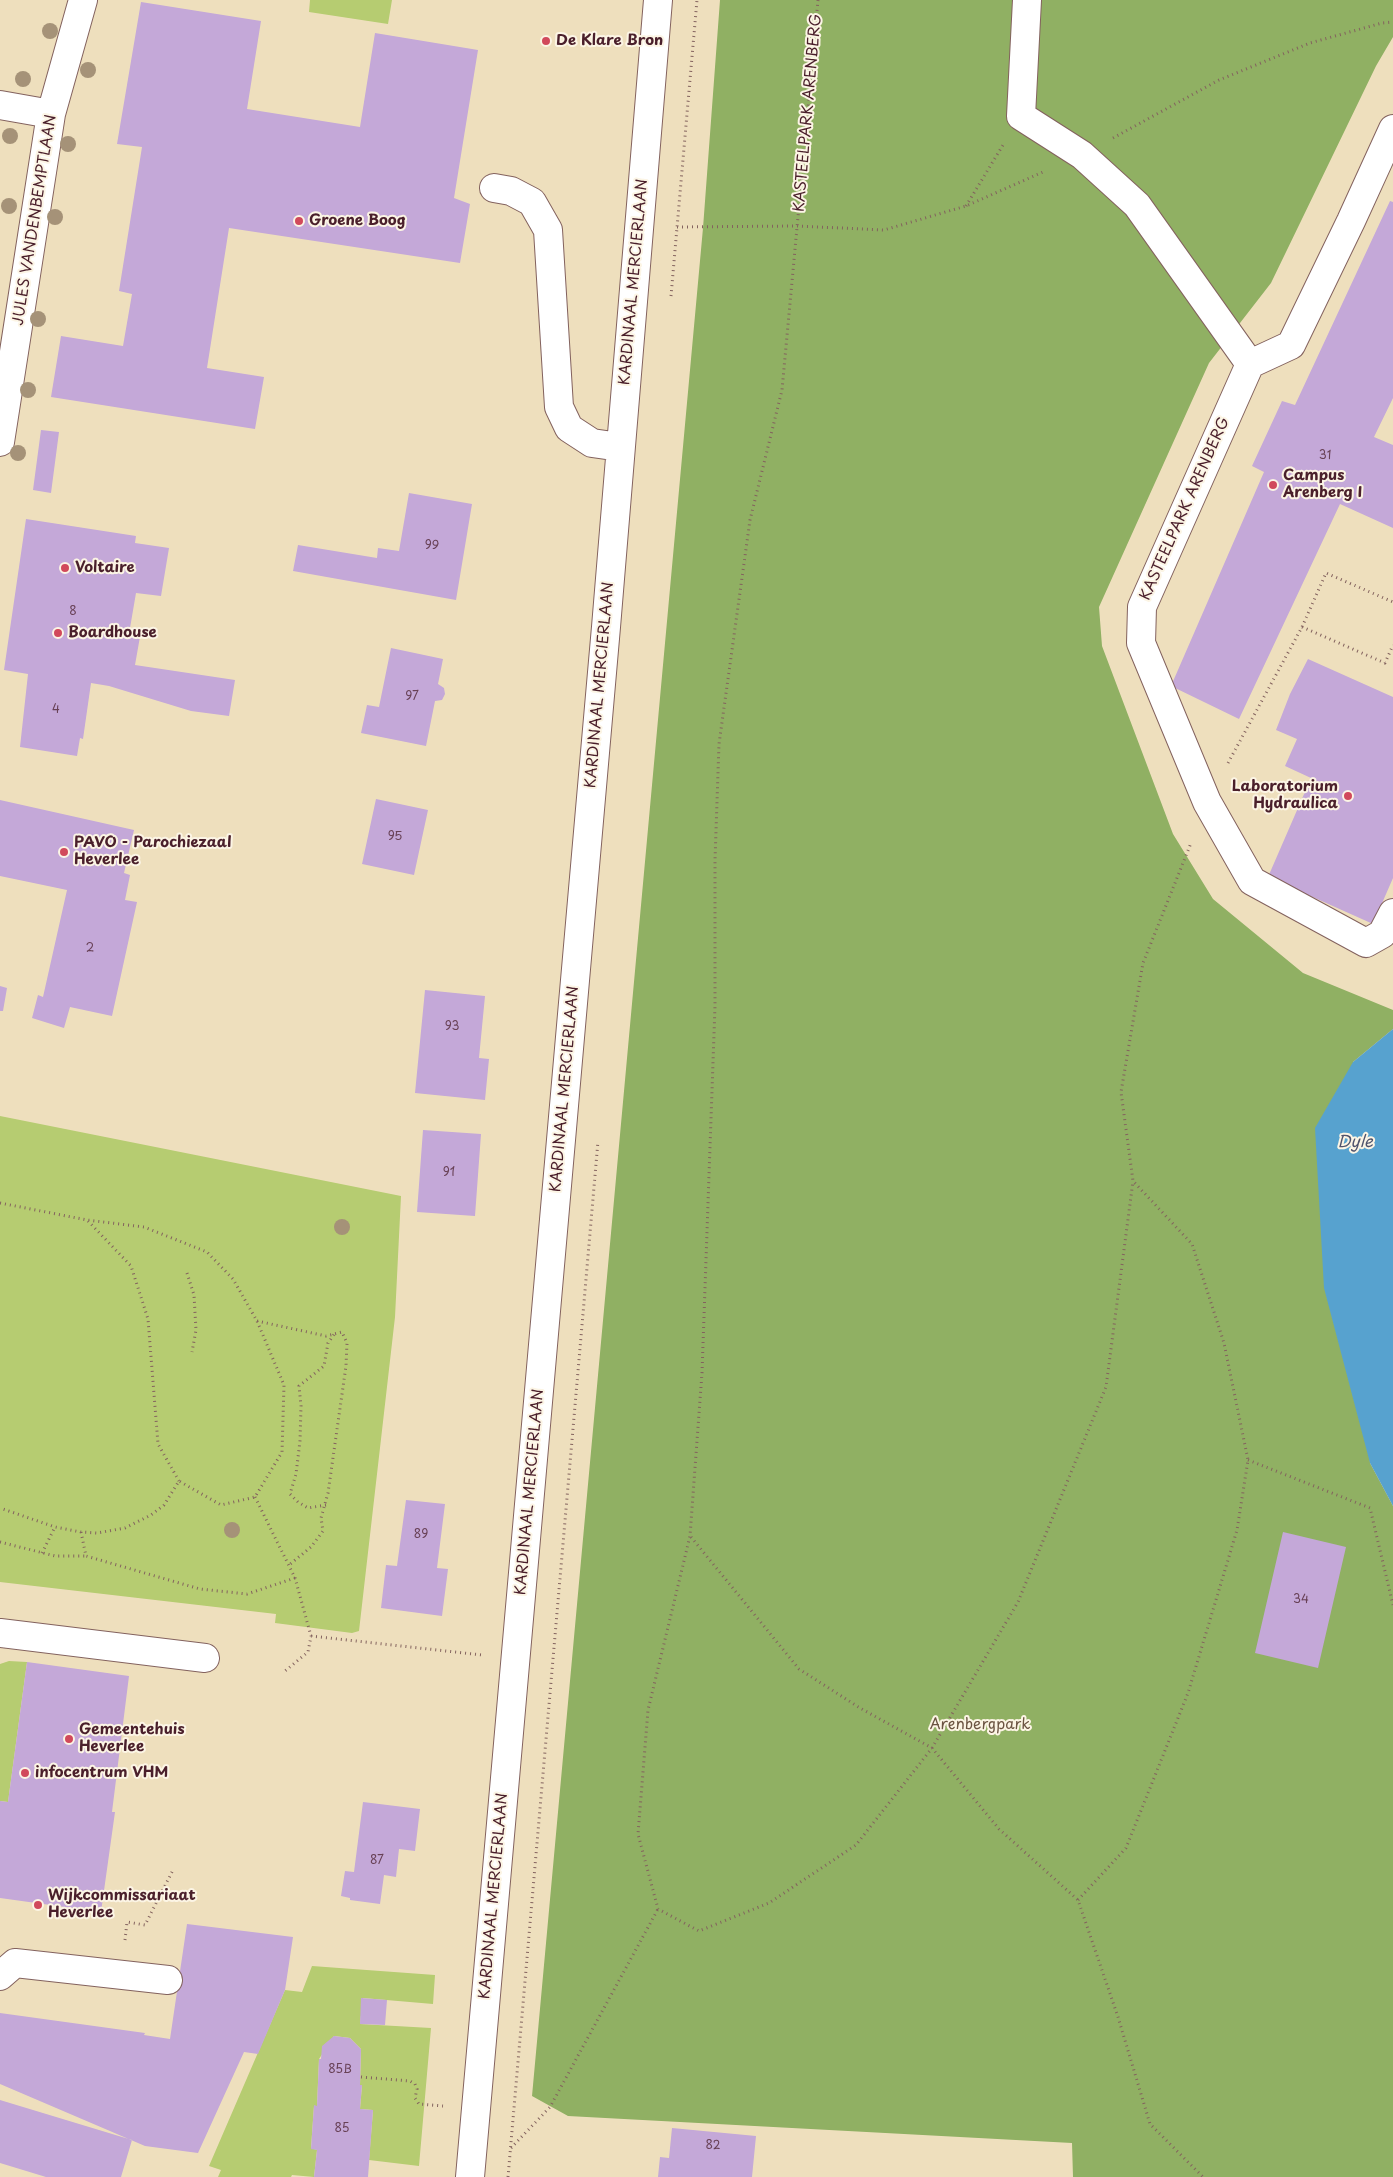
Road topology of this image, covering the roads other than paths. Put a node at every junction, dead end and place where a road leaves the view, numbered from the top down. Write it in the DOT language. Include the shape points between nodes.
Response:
graph roads {
  1 [pos="84,0"];
  2 [pos="658,0"];
  3 [pos="1027,0"];
  4 [pos="0,105"];
  5 [pos="51,114"];
  6 [pos="1393,129"];
  7 [pos="494,188"];
  8 [pos="1250,364"];
  9 [pos="0,442"];
  10 [pos="620,447"];
  11 [pos="1393,912"];
  12 [pos="0,1633"];
  13 [pos="205,1658"];
  14 [pos="0,1976"];
  15 [pos="168,1980"];
  16 [pos="470,2177"];
  1 -- 5 [label="street, JULES VANDENBEMPTLAAN"];
  2 -- 10 [label="street, KARDINAAL MERCIERLAAN"];
  3 -- 8 [label="street" via="1021,116 1082,155 1137,205"];
  4 -- 5 [label="street"];
  5 -- 9 [label="street, JULES VANDENBEMPTLAAN"];
  6 -- 8 [label="street" via="1291,345"];
  7 -- 10 [label="street" via="511,190 532,202 548,230 559,407 569,428 592,443"];
  8 -- 11 [label="street, KASTEELPARK ARENBERG" via="1142,607 1141,643 1207,802 1252,881 1366,943 1382,934"];
  10 -- 16 [label="street, KARDINAAL MERCIERLAAN"];
  12 -- 13 [label="street"];
  14 -- 15 [label="street" via="15,1963"];
}
